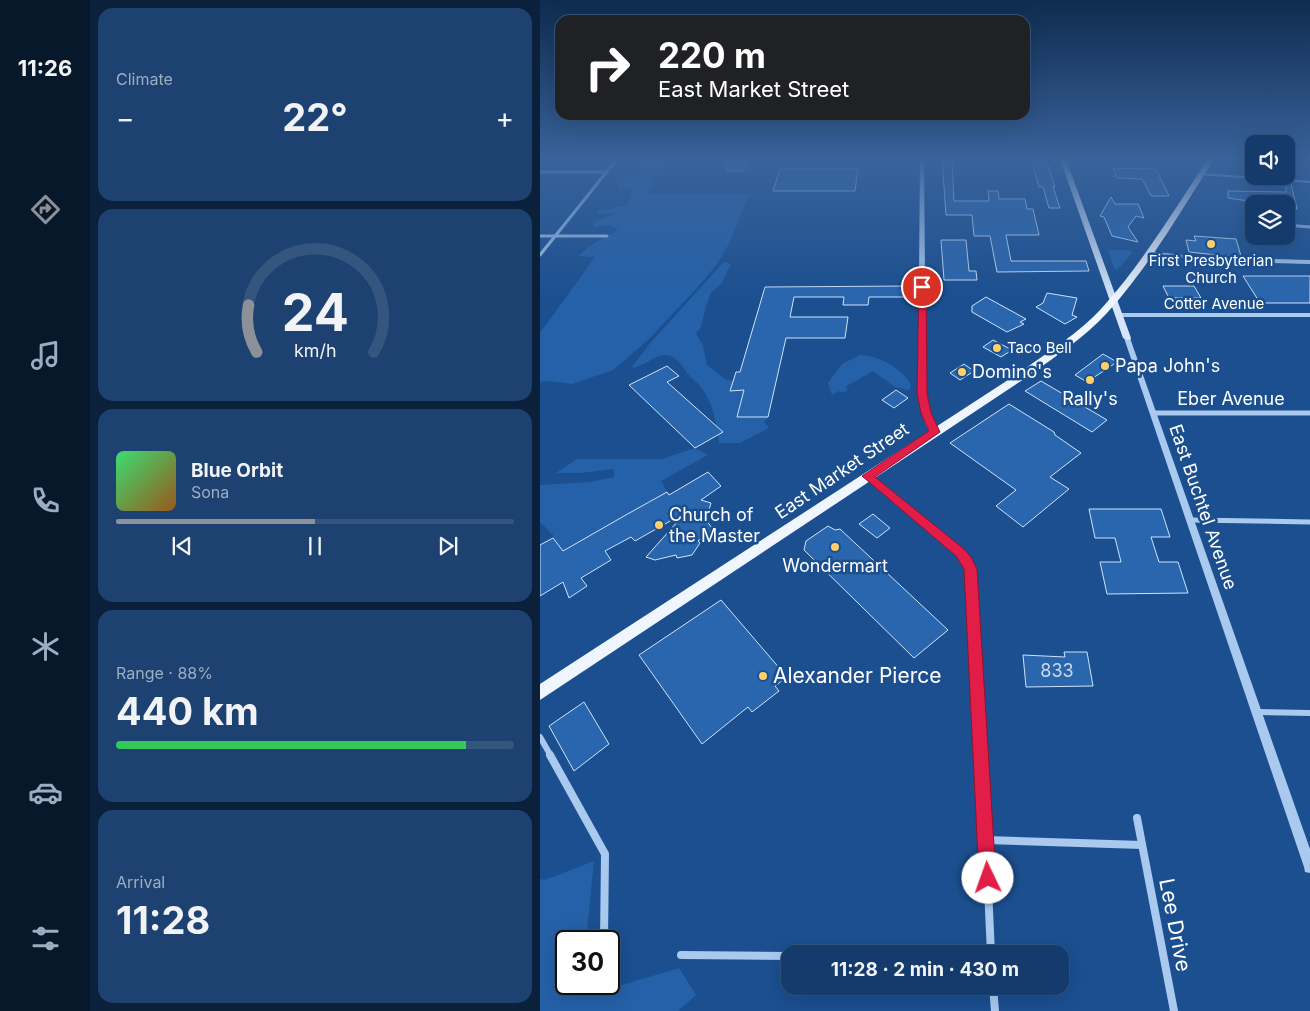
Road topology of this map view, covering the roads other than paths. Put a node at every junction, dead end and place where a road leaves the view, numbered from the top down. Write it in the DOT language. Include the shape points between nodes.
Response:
graph roads {
  1 [pos="579,206"];
  2 [pos="922,206"];
  3 [pos="1080,206"];
  4 [pos="1181,206"];
  5 [pos="1295,225"];
  6 [pos="1310,226"];
  7 [pos="540,236"];
  8 [pos="555,236"];
  9 [pos="608,236"];
  10 [pos="1150,253"];
  11 [pos="540,255"];
  12 [pos="1310,262"];
  13 [pos="1113,301"];
  14 [pos="1118,315"];
  15 [pos="1310,315"];
  16 [pos="1127,338"];
  17 [pos="1153,412"];
  18 [pos="1310,413"];
  19 [pos="934,432"];
  20 [pos="867,476"];
  21 [pos="1190,520"];
  22 [pos="1310,522"];
  23 [pos="540,693"];
  24 [pos="1257,712"];
  25 [pos="1310,713"];
  26 [pos="540,737"];
  27 [pos="1137,818"];
  28 [pos="986,840"];
  29 [pos="1142,845"];
  30 [pos="1310,867"];
  31 [pos="604,930"];
  32 [pos="991,945"];
  33 [pos="681,955"];
  34 [pos="781,956"];
  35 [pos="993,995"];
  36 [pos="994,1011"];
  37 [pos="1174,1011"];
  1 -- 8 [label="street"];
  2 -- 19 [label="street" via="922,393"];
  3 -- 13 [label="main road, East Buchtel Avenue"];
  4 -- 10 [label="main road, East Market Street"];
  5 -- 6 [label="street"];
  7 -- 8 [label="street"];
  8 -- 9 [label="street"];
  8 -- 11 [label="street"];
  10 -- 12 [label="street" via="1208,259"];
  10 -- 13 [label="main road, East Market Street"];
  13 -- 14 [label="main road, East Buchtel Avenue"];
  13 -- 19 [label="main road, East Market Street" via="1095,321 1047,359"];
  14 -- 15 [label="street, Cotter Avenue"];
  14 -- 16 [label="main road, East Buchtel Avenue"];
  16 -- 17 [label="street, East Buchtel Avenue"];
  17 -- 18 [label="street, Eber Avenue"];
  17 -- 21 [label="street, East Buchtel Avenue"];
  19 -- 20 [label="main road, East Market Street"];
  20 -- 23 [label="main road, East Market Street"];
  20 -- 28 [label="street" via="960,552 970,569"];
  21 -- 22 [label="street"];
  21 -- 24 [label="street, East Buchtel Avenue"];
  24 -- 25 [label="street"];
  24 -- 30 [label="street, East Buchtel Avenue"];
  26 -- 31 [label="street" via="605,854"];
  27 -- 29 [label="street, Lee Drive"];
  28 -- 29 [label="street"];
  28 -- 32 [label="street"];
  29 -- 37 [label="street, Lee Drive"];
  33 -- 34 [label="street"];
  35 -- 36 [label="street"];
}
